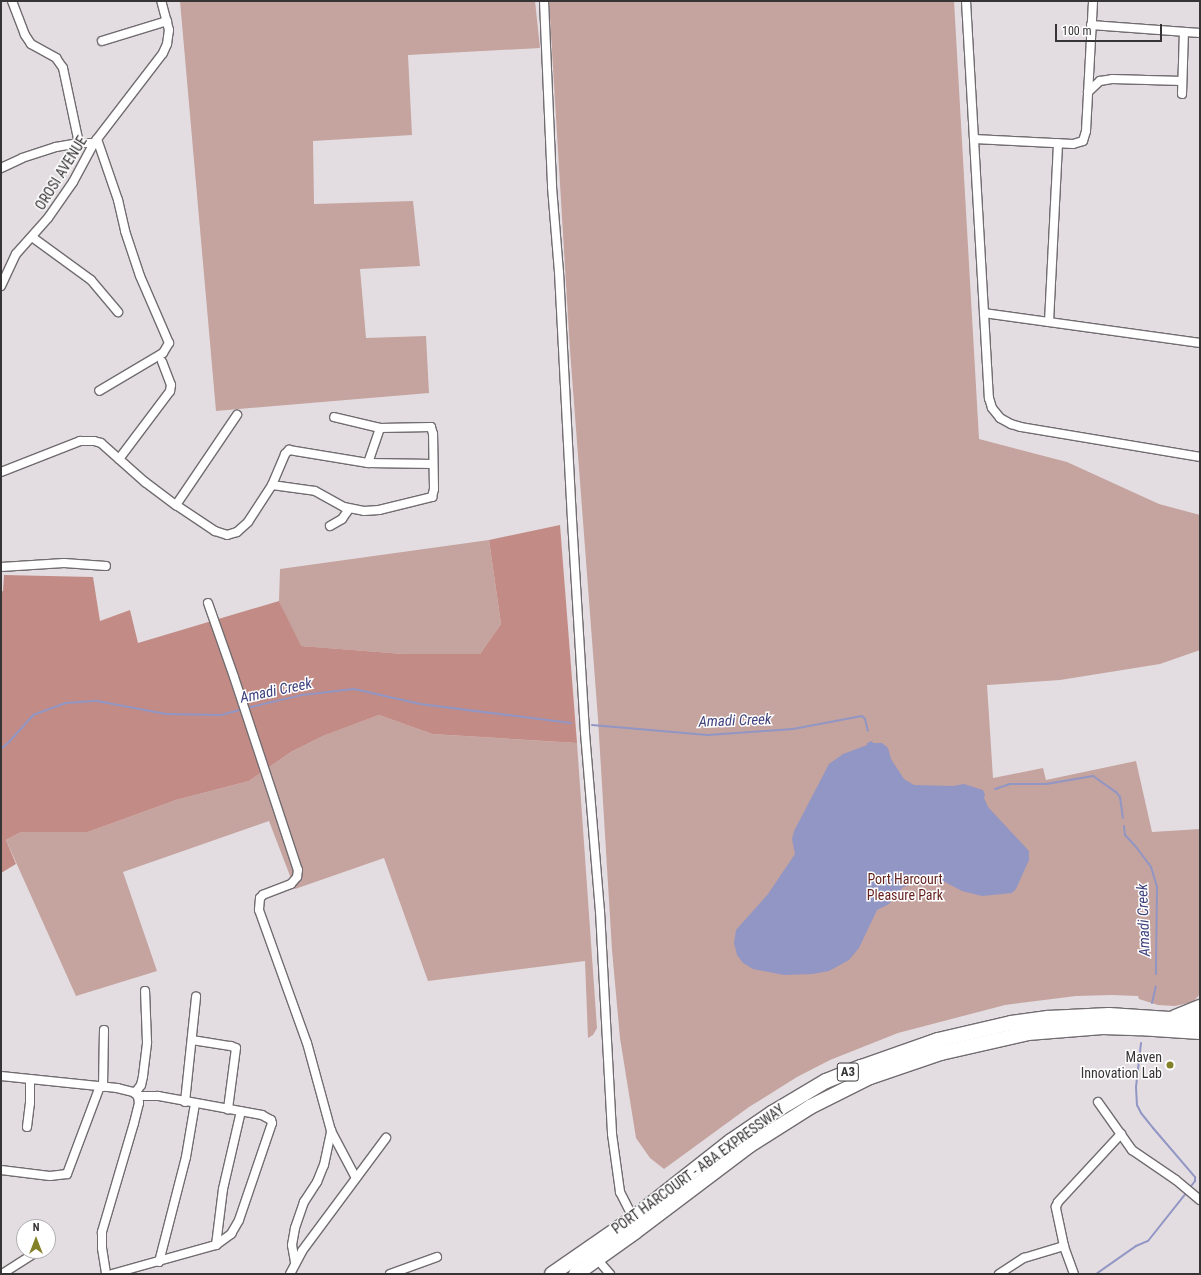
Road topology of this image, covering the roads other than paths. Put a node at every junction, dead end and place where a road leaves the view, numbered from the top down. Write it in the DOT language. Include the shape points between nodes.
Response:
graph roads {
  1 [pos="12,1"];
  2 [pos="161,1"];
  3 [pos="544,1"];
  4 [pos="966,1"];
  5 [pos="1093,1"];
  6 [pos="167,21"];
  7 [pos="1091,25"];
  8 [pos="1184,32"];
  9 [pos="1200,33"];
  10 [pos="102,40"];
  11 [pos="1182,81"];
  12 [pos="1088,92"];
  13 [pos="1182,94"];
  14 [pos="974,139"];
  15 [pos="96,141"];
  16 [pos="79,143"];
  17 [pos="1058,143"];
  18 [pos="1,167"];
  19 [pos="32,237"];
  20 [pos="1,286"];
  21 [pos="118,312"];
  22 [pos="984,313"];
  23 [pos="1049,322"];
  24 [pos="1200,343"];
  25 [pos="162,362"];
  26 [pos="99,391"];
  27 [pos="237,415"];
  28 [pos="334,417"];
  29 [pos="380,428"];
  30 [pos="1200,457"];
  31 [pos="119,459"];
  32 [pos="368,463"];
  33 [pos="433,464"];
  34 [pos="1,472"];
  35 [pos="272,485"];
  36 [pos="176,506"];
  37 [pos="349,509"];
  38 [pos="330,526"];
  39 [pos="106,566"];
  40 [pos="1,567"];
  41 [pos="208,603"];
  42 [pos="145,991"];
  43 [pos="196,998"];
  44 [pos="1200,1007"];
  45 [pos="1168,1019"];
  46 [pos="1200,1021"];
  47 [pos="104,1030"];
  48 [pos="1200,1032"];
  49 [pos="192,1040"];
  50 [pos="1,1076"];
  51 [pos="30,1079"];
  52 [pos="102,1086"];
  53 [pos="136,1095"];
  54 [pos="185,1102"];
  55 [pos="1098,1102"];
  56 [pos="195,1104"];
  57 [pos="228,1109"];
  58 [pos="242,1112"];
  59 [pos="27,1127"];
  60 [pos="331,1131"];
  61 [pos="1121,1134"];
  62 [pos="386,1138"];
  63 [pos="1,1170"];
  64 [pos="356,1178"];
  65 [pos="1200,1200"];
  66 [pos="633,1218"];
  67 [pos="216,1245"];
  68 [pos="1064,1246"];
  69 [pos="437,1258"];
  70 [pos="25,1259"];
  71 [pos="598,1259"];
  72 [pos="159,1262"];
  73 [pos="295,1262"];
  74 [pos="2,1274"];
  75 [pos="106,1274"];
  76 [pos="112,1274"];
  77 [pos="290,1274"];
  78 [pos="390,1274"];
  79 [pos="552,1274"];
  80 [pos="576,1274"];
  81 [pos="610,1274"];
  82 [pos="999,1274"];
  83 [pos="1074,1274"];
  1 -- 16 [label="street" via="24,35 31,44 56,58 63,68"];
  2 -- 6 [label="street, OROSI AVENUE"];
  3 -- 66 [label="street" via="552,187 585,733 600,911 612,1134 620,1192"];
  4 -- 14 [label="street"];
  5 -- 7 [label="street"];
  6 -- 10 [label="street"];
  6 -- 15 [label="street, OROSI AVENUE" via="169,30 163,53"];
  7 -- 8 [label="street"];
  7 -- 12 [label="street"];
  8 -- 9 [label="street"];
  8 -- 11 [label="street"];
  11 -- 12 [label="street" via="1112,79 1100,81"];
  11 -- 13 [label="street"];
  12 -- 17 [label="street" via="1085,137 1079,143"];
  14 -- 17 [label="street"];
  14 -- 22 [label="street"];
  15 -- 16 [label="street"];
  15 -- 19 [label="street, OROSI AVENUE" via="48,218"];
  15 -- 26 [label="street" via="118,200 125,232 140,276 169,343 163,353"];
  16 -- 18 [label="street" via="56,147"];
  17 -- 23 [label="street"];
  19 -- 20 [label="street, OROSI AVENUE" via="16,254"];
  19 -- 21 [label="street" via="91,280"];
  22 -- 23 [label="street"];
  22 -- 30 [label="street" via="989,398 992,408 1000,418 1021,428"];
  23 -- 24 [label="street"];
  25 -- 31 [label="street" via="171,385 170,391"];
  27 -- 36 [label="street"];
  28 -- 29 [label="street"];
  29 -- 32 [label="street"];
  29 -- 33 [label="street" via="431,427"];
  31 -- 34 [label="street" via="101,443 87,440"];
  31 -- 36 [label="street"];
  32 -- 33 [label="street"];
  32 -- 35 [label="street" via="289,450"];
  33 -- 37 [label="street" via="434,494 431,498 379,510"];
  35 -- 36 [label="street" via="248,522 232,535 223,535 215,531"];
  35 -- 37 [label="street" via="315,491"];
  37 -- 38 [label="street" via="342,519"];
  39 -- 40 [label="street" via="64,563"];
  41 -- 60 [label="street" via="298,870 297,877 291,884 260,898 259,910 307,1043"];
  42 -- 53 [label="street" via="147,1042 144,1076"];
  43 -- 49 [label="street"];
  44 -- 45 [label="highway"];
  45 -- 46 [label="highway, PORT HARCOURT - ABA EXPRESSWAY / A3"];
  45 -- 66 [label="highway, PORT HARCOURT - ABA EXPRESSWAY / A3" via="1139,1015 1076,1016 1011,1023 938,1040 861,1067 826,1081 772,1113 735,1138"];
  47 -- 52 [label="street"];
  48 -- 71 [label="highway, PORT HARCOURT - ABA EXPRESSWAY / A3" via="1103,1027 1028,1033 942,1053 870,1077 810,1107 750,1145"];
  49 -- 54 [label="street"];
  49 -- 57 [label="street" via="236,1048"];
  50 -- 51 [label="street"];
  51 -- 52 [label="street"];
  51 -- 59 [label="street"];
  52 -- 53 [label="street"];
  52 -- 63 [label="street" via="67,1174 50,1176"];
  53 -- 54 [label="street"];
  53 -- 75 [label="street" via="139,1103 102,1232"];
  54 -- 56 [label="street"];
  55 -- 61 [label="street"];
  56 -- 57 [label="street"];
  56 -- 72 [label="street" via="186,1157"];
  57 -- 58 [label="street"];
  58 -- 67 [label="street" via="223,1189"];
  58 -- 67 [label="street" via="266,1117 272,1123 236,1228"];
  60 -- 64 [label="street"];
  60 -- 73 [label="street" via="324,1165 304,1202 295,1228 292,1245"];
  61 -- 65 [label="street" via="1132,1150"];
  61 -- 68 [label="street" via="1058,1202 1056,1213"];
  62 -- 64 [label="street"];
  64 -- 73 [label="street"];
  66 -- 79 [label="highway, PORT HARCOURT - ABA EXPRESSWAY / A3"];
  67 -- 72 [label="street"];
  68 -- 82 [label="street" via="1024,1258"];
  68 -- 83 [label="street"];
  69 -- 78 [label="street"];
  70 -- 74 [label="street"];
  71 -- 80 [label="highway, PORT HARCOURT - ABA EXPRESSWAY / A3"];
  71 -- 81 [label="street"];
  72 -- 76 [label="street"];
  73 -- 77 [label="street"];
}
